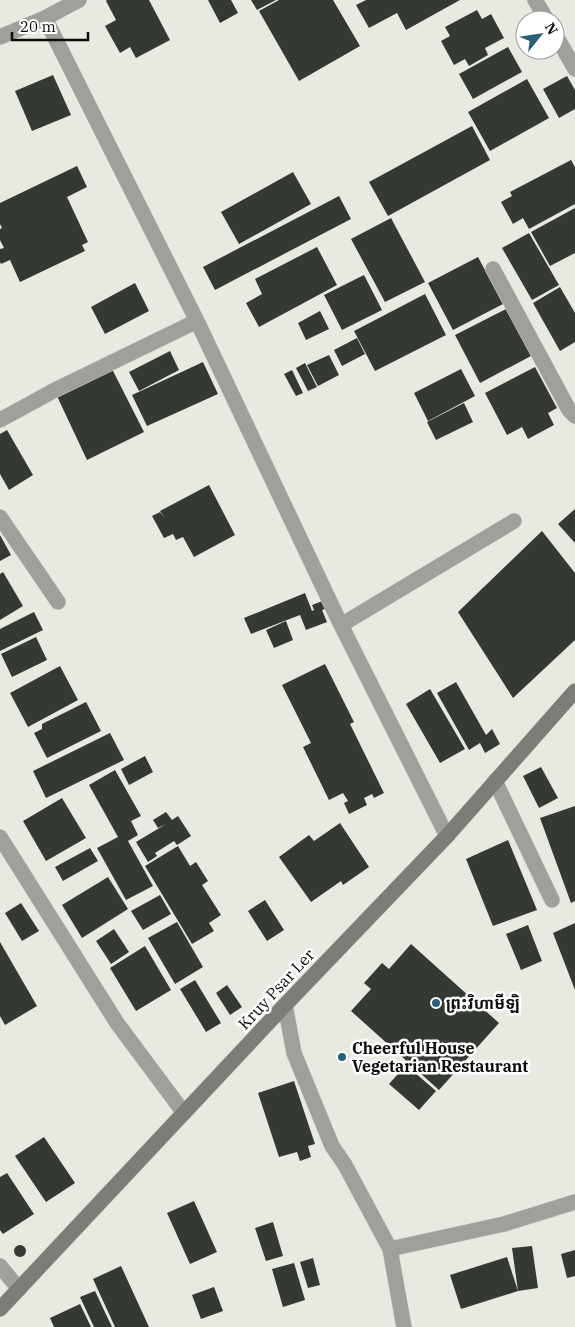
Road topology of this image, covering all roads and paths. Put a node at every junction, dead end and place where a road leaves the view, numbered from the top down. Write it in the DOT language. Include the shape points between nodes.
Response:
graph roads {
  1 [pos="79,0"];
  2 [pos="45,18"];
  3 [pos="0,37"];
  4 [pos="565,52"];
  5 [pos="575,69"];
  6 [pos="493,269"];
  7 [pos="197,321"];
  8 [pos="575,416"];
  9 [pos="0,420"];
  10 [pos="0,517"];
  11 [pos="514,521"];
  12 [pos="58,602"];
  13 [pos="341,625"];
  14 [pos="575,691"];
  15 [pos="495,781"];
  16 [pos="448,836"];
  17 [pos="0,837"];
  18 [pos="552,900"];
  19 [pos="285,1005"];
  20 [pos="184,1113"];
  21 [pos="575,1202"];
  22 [pos="390,1249"];
  23 [pos="0,1266"];
  24 [pos="19,1289"];
  25 [pos="0,1309"];
  26 [pos="404,1327"];
  1 -- 2 [label="street"];
  2 -- 3 [label="street"];
  2 -- 7 [label="street"];
  4 -- 5 [label="street"];
  6 -- 8 [label="street"];
  7 -- 9 [label="street"];
  7 -- 13 [label="street"];
  10 -- 12 [label="street"];
  11 -- 13 [label="street"];
  13 -- 16 [label="street"];
  14 -- 15 [label="street, Kruy Psar Ler"];
  15 -- 16 [label="street, Kruy Psar Ler"];
  15 -- 18 [label="street"];
  16 -- 19 [label="street, Kruy Psar Ler"];
  17 -- 20 [label="street" via="117,1023"];
  19 -- 20 [label="street, Kruy Psar Ler"];
  19 -- 22 [label="street" via="294,1053 332,1146"];
  20 -- 24 [label="street, Kruy Psar Ler"];
  21 -- 22 [label="street" via="504,1224"];
  22 -- 26 [label="street"];
  23 -- 24 [label="street"];
  24 -- 25 [label="street, Kruy Psar Ler"];
}
